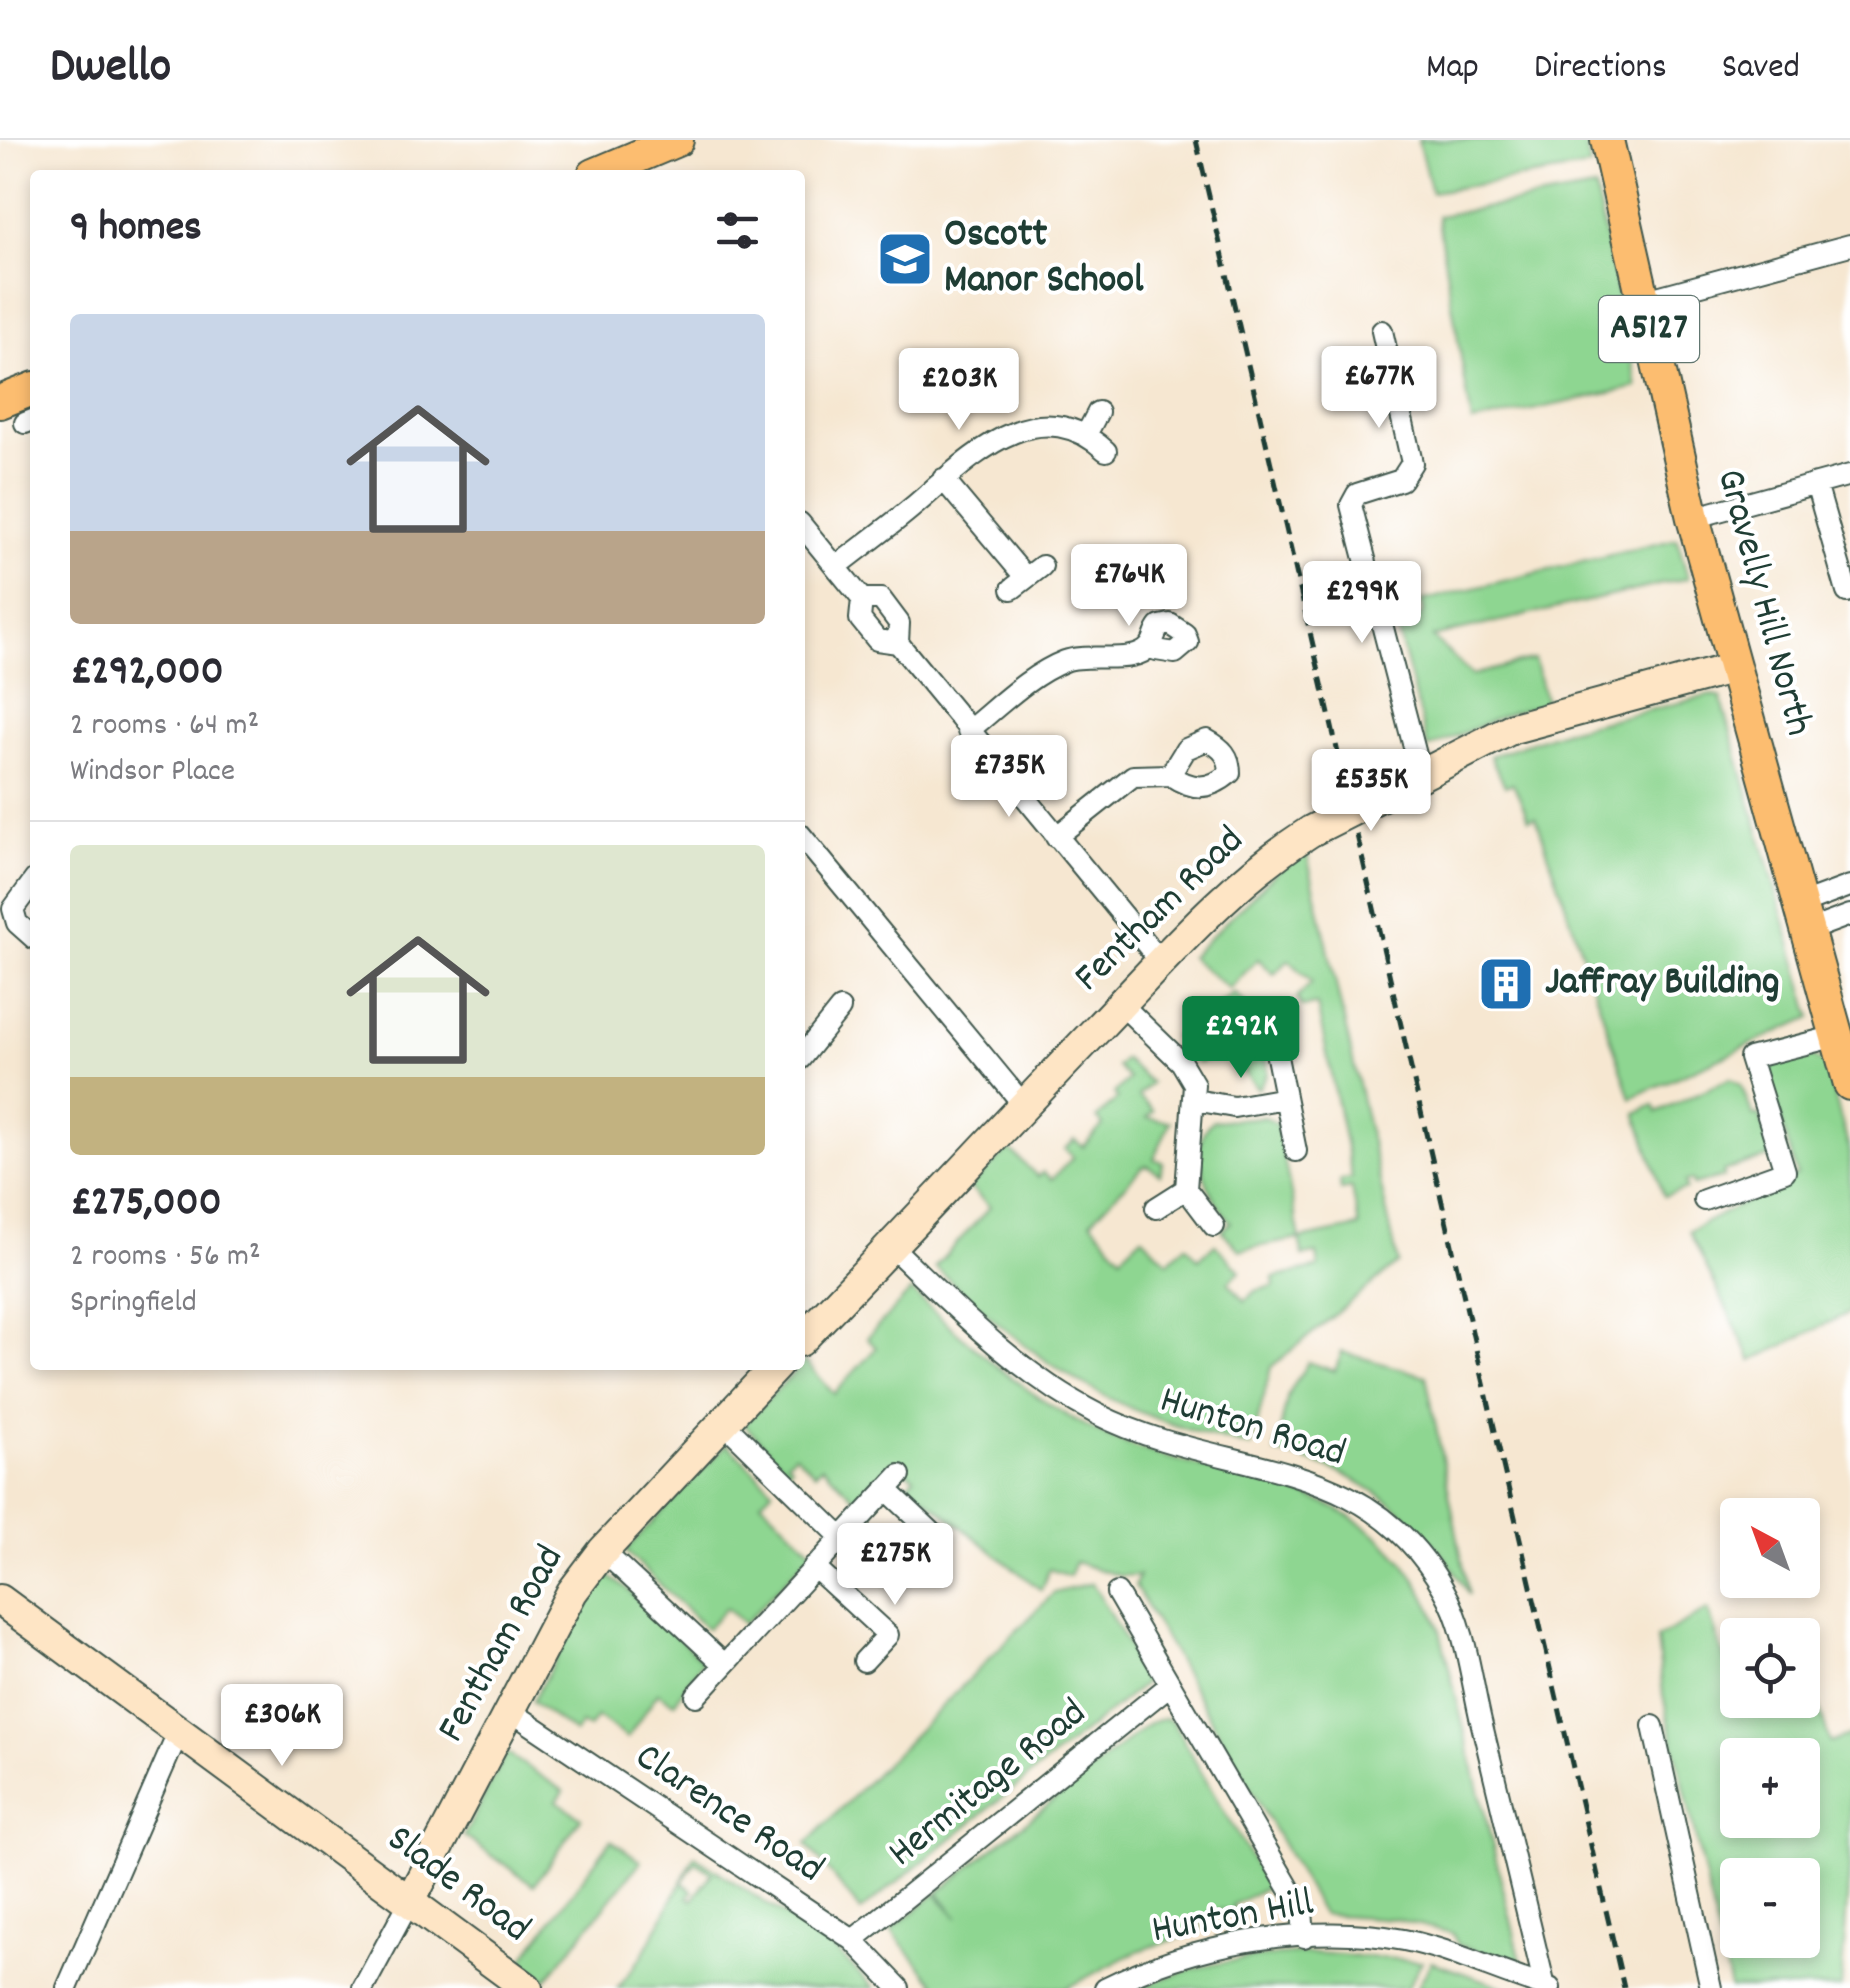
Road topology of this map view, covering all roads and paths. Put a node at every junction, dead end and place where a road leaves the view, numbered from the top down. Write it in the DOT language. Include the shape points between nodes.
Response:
graph roads {
  1 [pos="677,140"];
  2 [pos="1608,140"];
  3 [pos="623,150"];
  4 [pos="600,170"];
  5 [pos="1850,244"];
  6 [pos="1642,301"];
  7 [pos="1382,332"];
  8 [pos="1389,365"];
  9 [pos="1362,371"];
  10 [pos="1098,412"];
  11 [pos="1088,434"];
  12 [pos="1106,451"];
  13 [pos="1850,475"];
  14 [pos="943,479"];
  15 [pos="1816,484"];
  16 [pos="1693,518"];
  17 [pos="805,530"];
  18 [pos="836,568"];
  19 [pos="1027,578"];
  20 [pos="1849,592"];
  21 [pos="1825,598"];
  22 [pos="1152,645"];
  23 [pos="1734,668"];
  24 [pos="968,731"];
  25 [pos="1170,775"];
  26 [pos="1412,779"];
  27 [pos="1056,837"];
  28 [pos="805,840"];
  29 [pos="30,886"];
  30 [pos="1850,886"];
  31 [pos="1850,915"];
  32 [pos="1803,918"];
  33 [pos="30,936"];
  34 [pos="1161,962"];
  35 [pos="1121,1004"];
  36 [pos="840,1010"];
  37 [pos="1836,1036"];
  38 [pos="1275,1047"];
  39 [pos="805,1049"];
  40 [pos="1850,1084"];
  41 [pos="1285,1098"];
  42 [pos="1195,1100"];
  43 [pos="1022,1104"];
  44 [pos="1296,1151"];
  45 [pos="1186,1189"];
  46 [pos="1704,1200"];
  47 [pos="1156,1208"];
  48 [pos="1214,1226"];
  49 [pos="892,1248"];
  50 [pos="805,1336"];
  51 [pos="772,1370"];
  52 [pos="722,1421"];
  53 [pos="937,1537"];
  54 [pos="842,1538"];
  55 [pos="603,1550"];
  56 [pos="814,1566"];
  57 [pos="1116,1593"];
  58 [pos="1,1604"];
  59 [pos="864,1661"];
  60 [pos="724,1664"];
  61 [pos="1170,1685"];
  62 [pos="696,1696"];
  63 [pos="509,1710"];
  64 [pos="1653,1726"];
  65 [pos="180,1731"];
  66 [pos="411,1899"];
  67 [pos="1304,1937"];
  68 [pos="853,1940"];
  69 [pos="68,1988"];
  70 [pos="363,1988"];
  71 [pos="527,1988"];
  72 [pos="899,1988"];
  73 [pos="1104,1988"];
  74 [pos="1547,1988"];
  75 [pos="1711,1988"];
  1 -- 3 [label="main road"];
  2 -- 6 [label="main road, Gravelly Hill North / A5127"];
  3 -- 4 [label="main road"];
  5 -- 6 [label="street"];
  6 -- 16 [label="main road, Gravelly Hill North / A5127"];
  7 -- 8 [label="street"];
  8 -- 9 [label="street"];
  8 -- 26 [label="street" via="1412,463 1400,480 1357,494 1352,505"];
  10 -- 11 [label="street"];
  11 -- 12 [label="street"];
  11 -- 14 [label="street" via="1029,427 966,458"];
  13 -- 15 [label="street"];
  14 -- 18 [label="street"];
  14 -- 19 [label="street"];
  15 -- 16 [label="street"];
  15 -- 20 [label="street"];
  16 -- 23 [label="main road, Gravelly Hill North / A5127"];
  17 -- 18 [label="street"];
  18 -- 24 [label="street" via="862,599 881,599 899,623 898,643"];
  20 -- 21 [label="street"];
  22 -- 24 [label="street" via="1134,656 1065,661"];
  23 -- 26 [label="street, Fentham Road" via="1513,728"];
  23 -- 32 [label="main road, Gravelly Hill North / A5127"];
  24 -- 27 [label="street"];
  25 -- 27 [label="street" via="1132,776"];
  26 -- 34 [label="street, Fentham Road, bridge" via="1269,858"];
  27 -- 34 [label="street"];
  28 -- 43 [label="street"];
  29 -- 33 [label="street" via="13,909"];
  30 -- 32 [label="street"];
  31 -- 32 [label="street"];
  32 -- 37 [label="main road, Gravelly Hill North / A5127"];
  34 -- 35 [label="street, Fentham Road"];
  35 -- 42 [label="street" via="1188,1071"];
  35 -- 43 [label="street, Fentham Road"];
  36 -- 39 [label="street"];
  37 -- 40 [label="main road, Gravelly Hill North / A5127"];
  37 -- 46 [label="street" via="1750,1058 1785,1171"];
  38 -- 41 [label="street"];
  41 -- 42 [label="street" via="1234,1107"];
  41 -- 44 [label="street"];
  42 -- 45 [label="street"];
  43 -- 49 [label="street, Fentham Road"];
  45 -- 47 [label="street"];
  45 -- 48 [label="street"];
  49 -- 50 [label="street, Fentham Road"];
  49 -- 74 [label="street, Hunton Road" via="1007,1356 1073,1402 1131,1429 1335,1486 1407,1539 1455,1616"];
  51 -- 52 [label="street, Fentham Road"];
  52 -- 54 [label="street"];
  52 -- 55 [label="street, Fentham Road"];
  53 -- 54 [label="street" via="893,1482"];
  54 -- 56 [label="street"];
  55 -- 60 [label="street"];
  55 -- 63 [label="street, Fentham Road" via="572,1592"];
  56 -- 59 [label="street" via="888,1636"];
  56 -- 60 [label="street"];
  57 -- 61 [label="street"];
  58 -- 65 [label="street, Slade Road"];
  60 -- 62 [label="street"];
  61 -- 67 [label="street" via="1302,1910"];
  61 -- 68 [label="street, Hermitage Road"];
  63 -- 66 [label="street, Fentham Road"];
  63 -- 68 [label="street, Clarence Road"];
  64 -- 75 [label="street"];
  65 -- 66 [label="street, Slade Road"];
  65 -- 69 [label="street"];
  66 -- 70 [label="street"];
  66 -- 71 [label="street, Slade Road"];
  67 -- 73 [label="street, Hunton Hill" via="1176,1958"];
  67 -- 74 [label="street, Hunton Hill" via="1400,1940"];
  68 -- 72 [label="street, Clarence Road"];
}
